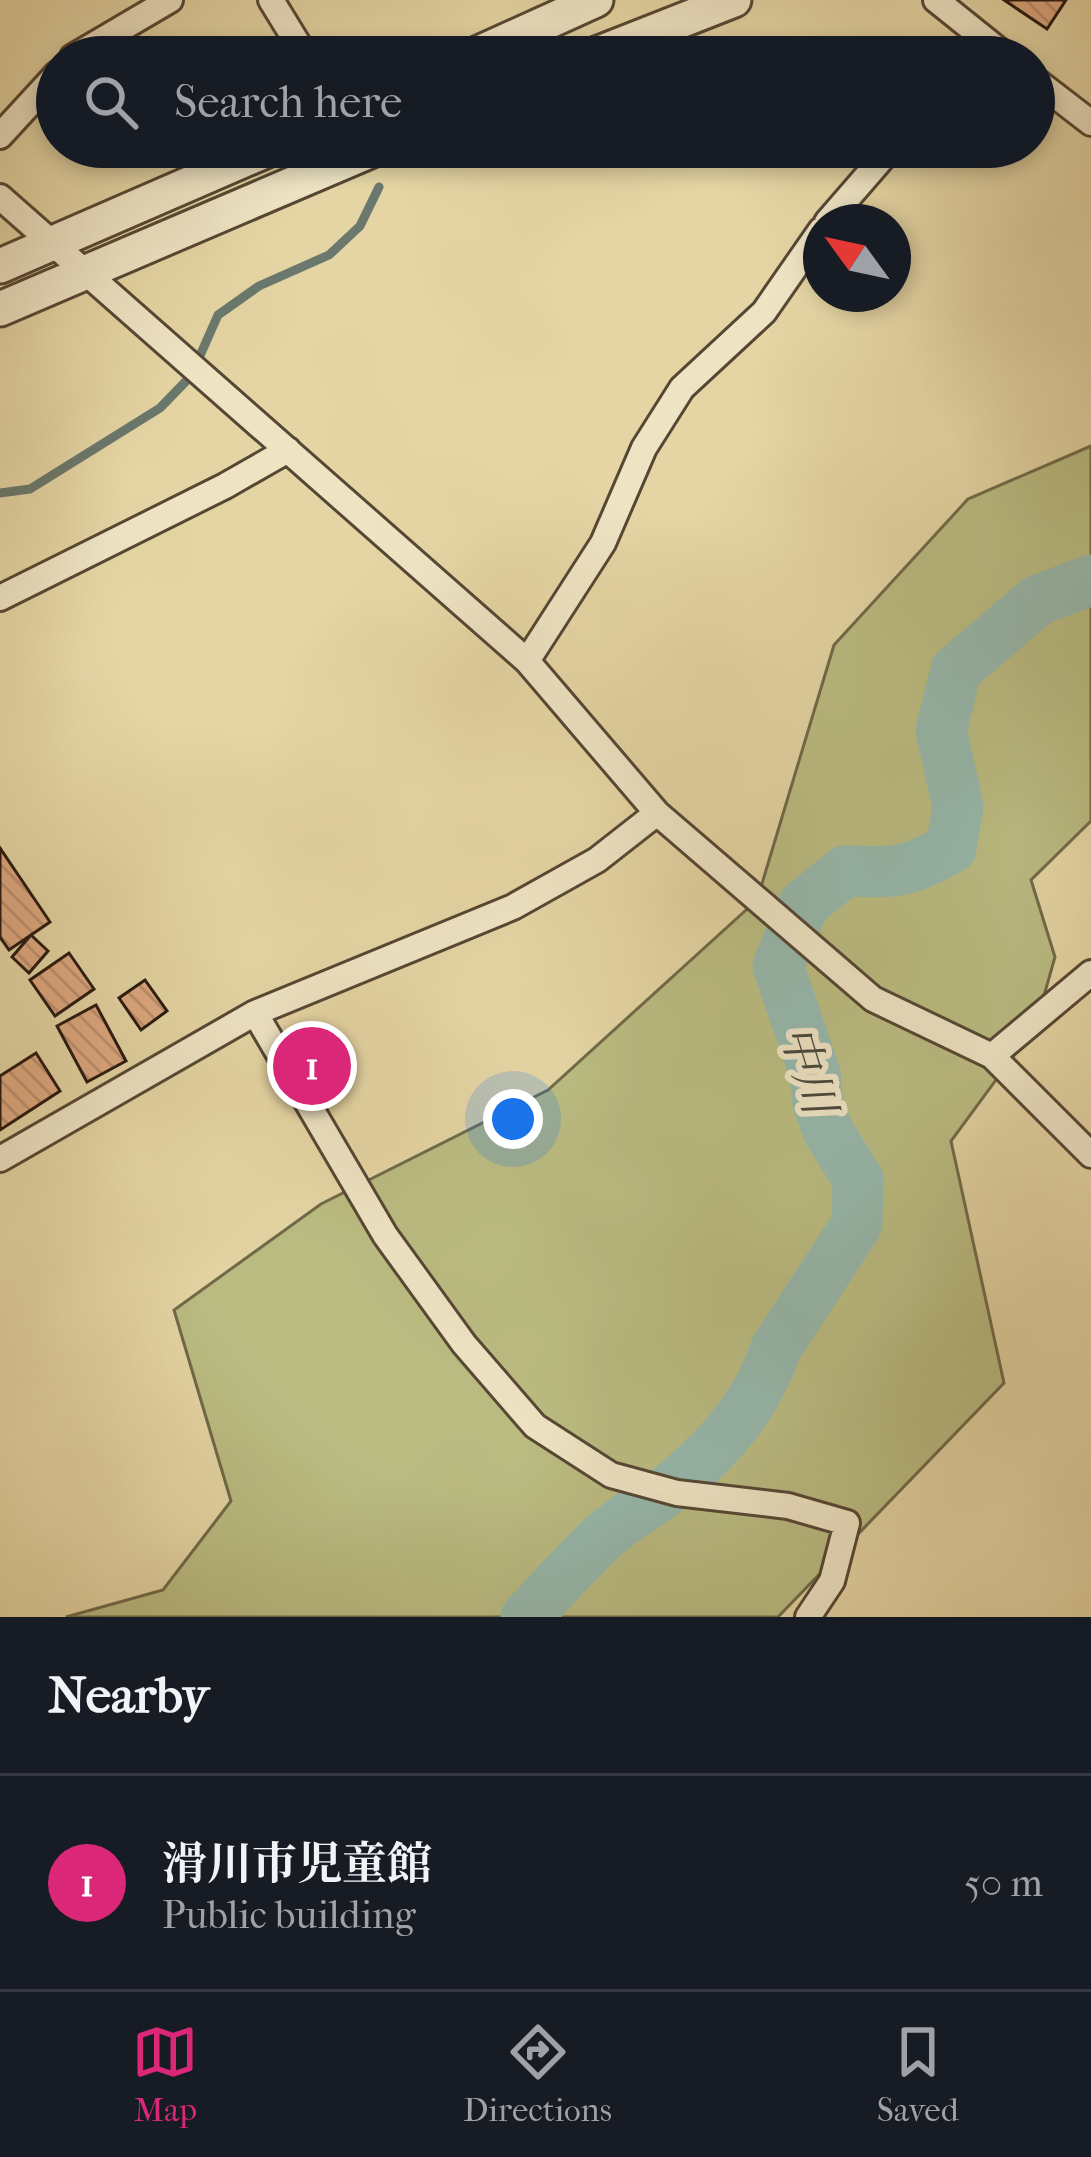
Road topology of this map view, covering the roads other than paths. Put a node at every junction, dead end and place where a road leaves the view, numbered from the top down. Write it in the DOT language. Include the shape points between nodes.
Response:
graph roads {
  1 [pos="170,0"];
  2 [pos="271,0"];
  3 [pos="596,0"];
  4 [pos="734,0"];
  5 [pos="936,0"];
  6 [pos="109,36"];
  7 [pos="294,36"];
  8 [pos="516,36"];
  9 [pos="642,36"];
  10 [pos="976,36"];
  11 [pos="1055,95"];
  12 [pos="36,97"];
  13 [pos="1091,123"];
  14 [pos="0,136"];
  15 [pos="226,168"];
  16 [pos="328,168"];
  17 [pos="874,168"];
  18 [pos="0,197"];
  19 [pos="843,204"];
  20 [pos="53,243"];
  21 [pos="803,256"];
  22 [pos="0,266"];
  23 [pos="88,272"];
  24 [pos="0,309"];
  25 [pos="288,450"];
  26 [pos="0,598"];
  27 [pos="527,661"];
  28 [pos="657,813"];
  29 [pos="1091,973"];
  30 [pos="255,1013"];
  31 [pos="992,1056"];
  32 [pos="1091,1155"];
  33 [pos="0,1159"];
  34 [pos="808,1617"];
  1 -- 6 [label="street"];
  2 -- 7 [label="street"];
  3 -- 8 [label="street"];
  4 -- 9 [label="street"];
  5 -- 10 [label="street"];
  11 -- 13 [label="street"];
  12 -- 14 [label="street"];
  15 -- 20 [label="street"];
  16 -- 23 [label="street"];
  17 -- 19 [label="street"];
  18 -- 20 [label="street"];
  20 -- 22 [label="street"];
  20 -- 23 [label="street"];
  21 -- 27 [label="street" via="764,312 682,388 644,448 603,543"];
  23 -- 24 [label="street"];
  23 -- 25 [label="street"];
  25 -- 26 [label="street"];
  25 -- 27 [label="street"];
  27 -- 28 [label="street"];
  28 -- 30 [label="street" via="597,860 513,907"];
  28 -- 31 [label="street" via="873,999"];
  29 -- 31 [label="street"];
  30 -- 33 [label="street"];
  30 -- 34 [label="street" via="385,1235 535,1426 611,1475 847,1523 832,1581"];
  31 -- 32 [label="street"];
}
